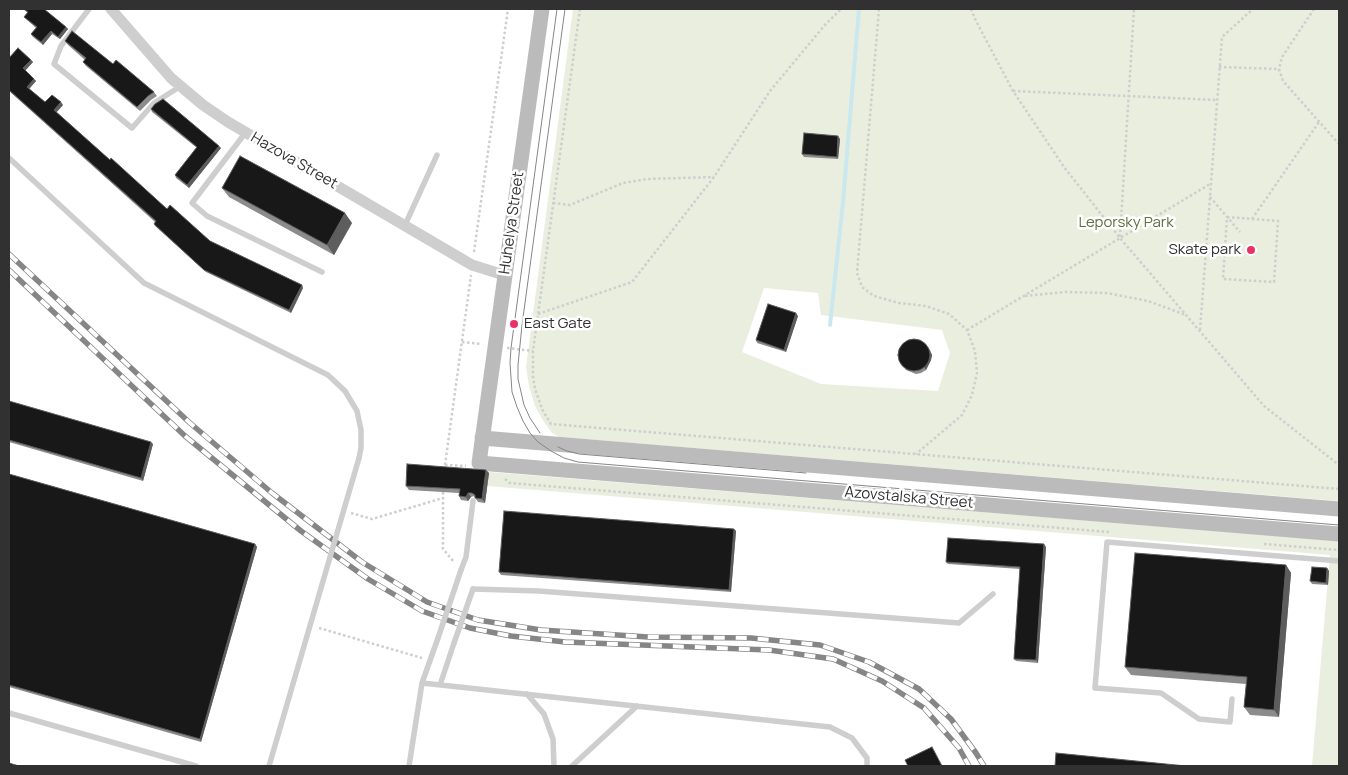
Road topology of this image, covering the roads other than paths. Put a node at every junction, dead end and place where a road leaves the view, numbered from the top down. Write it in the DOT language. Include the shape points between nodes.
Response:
graph roads {
  1 [pos="89,9"];
  2 [pos="111,9"];
  3 [pos="542,9"];
  4 [pos="181,86"];
  5 [pos="246,132"];
  6 [pos="437,155"];
  7 [pos="9,158"];
  8 [pos="405,225"];
  9 [pos="322,272"];
  10 [pos="504,275"];
  11 [pos="482,438"];
  12 [pos="478,467"];
  13 [pos="473,501"];
  14 [pos="1339,508"];
  15 [pos="1339,534"];
  16 [pos="1339,561"];
  17 [pos="993,594"];
  18 [pos="422,683"];
  19 [pos="440,684"];
  20 [pos="526,694"];
  21 [pos="1232,699"];
  22 [pos="637,706"];
  23 [pos="9,713"];
  24 [pos="196,766"];
  25 [pos="269,766"];
  26 [pos="409,766"];
  27 [pos="554,766"];
  28 [pos="572,766"];
  29 [pos="867,766"];
  1 -- 4 [label="lane" via="61,46 54,64 132,128 154,103"];
  2 -- 4 [label="street, Hazova Street"];
  3 -- 10 [label="street, Huhelya Street"];
  4 -- 5 [label="street, Hazova Street" via="203,105"];
  5 -- 8 [label="street, Hazova Street"];
  5 -- 9 [label="lane" via="192,203 206,216"];
  6 -- 8 [label="lane"];
  7 -- 25 [label="lane, bridge" via="144,283 328,375 345,391 357,411 361,430 360,458"];
  8 -- 10 [label="street, Hazova Street" via="472,264"];
  10 -- 11 [label="street, Huhelya Street"];
  11 -- 12 [label="street, Huhelya Street"];
  11 -- 14 [label="street, Azovstalska Street"];
  12 -- 15 [label="street, Azovstalska Street"];
  13 -- 18 [label="lane, bridge" via="466,557"];
  16 -- 21 [label="lane" via="1107,542 1095,688 1161,693 1199,719 1230,722"];
  17 -- 19 [label="lane, bridge" via="959,622 539,591 473,590"];
  18 -- 19 [label="lane"];
  18 -- 26 [label="lane"];
  19 -- 20 [label="lane"];
  20 -- 22 [label="lane"];
  20 -- 27 [label="lane" via="544,714 553,739"];
  22 -- 28 [label="lane"];
  22 -- 29 [label="lane" via="830,727 852,738 866,758"];
  23 -- 24 [label="lane"];
}
